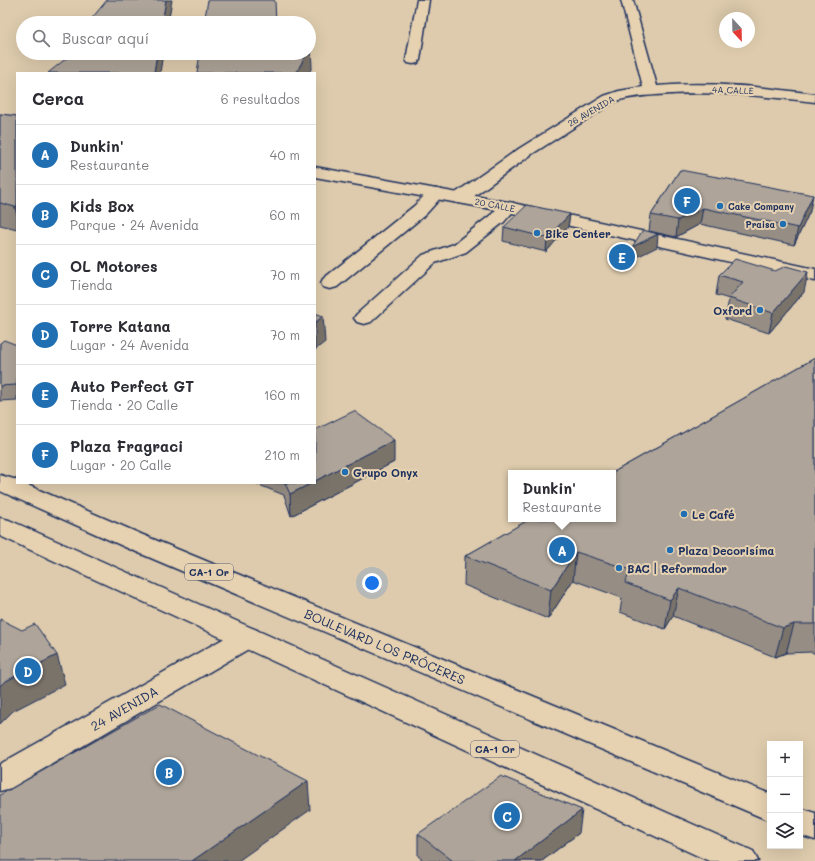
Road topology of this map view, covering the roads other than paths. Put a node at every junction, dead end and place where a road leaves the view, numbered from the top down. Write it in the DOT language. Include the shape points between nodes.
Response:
graph roads {
  1 [pos="423,0"];
  2 [pos="627,0"];
  3 [pos="413,60"];
  4 [pos="651,91"];
  5 [pos="815,98"];
  6 [pos="316,172"];
  7 [pos="436,194"];
  8 [pos="460,198"];
  9 [pos="508,207"];
  10 [pos="815,275"];
  11 [pos="330,283"];
  12 [pos="364,318"];
  13 [pos="0,482"];
  14 [pos="0,526"];
  15 [pos="248,637"];
  16 [pos="0,779"];
  17 [pos="767,807"];
  18 [pos="803,821"];
  19 [pos="815,827"];
  20 [pos="742,861"];
  1 -- 3 [label="main road"];
  2 -- 4 [label="main road"];
  4 -- 5 [label="main road, 4A CALLE" via="682,88 756,91"];
  4 -- 8 [label="main road, 26 AVENIDA" via="619,95 609,99 526,151"];
  6 -- 7 [label="main road, 20 CALLE"];
  7 -- 8 [label="main road, 20 CALLE"];
  7 -- 11 [label="main road"];
  8 -- 9 [label="main road, 20 CALLE"];
  9 -- 10 [label="main road, 20 CALLE"];
  9 -- 12 [label="main road" via="460,248 429,259"];
  13 -- 17 [label="main road, BOULEVARD LOS PRÓCERES / CA-1 Or" via="134,541"];
  14 -- 15 [label="main road, CA-1 Or"];
  15 -- 16 [label="main road, 24 AVENIDA"];
  15 -- 20 [label="main road, CA-1 Or"];
  18 -- 19 [label="main road"];
}
